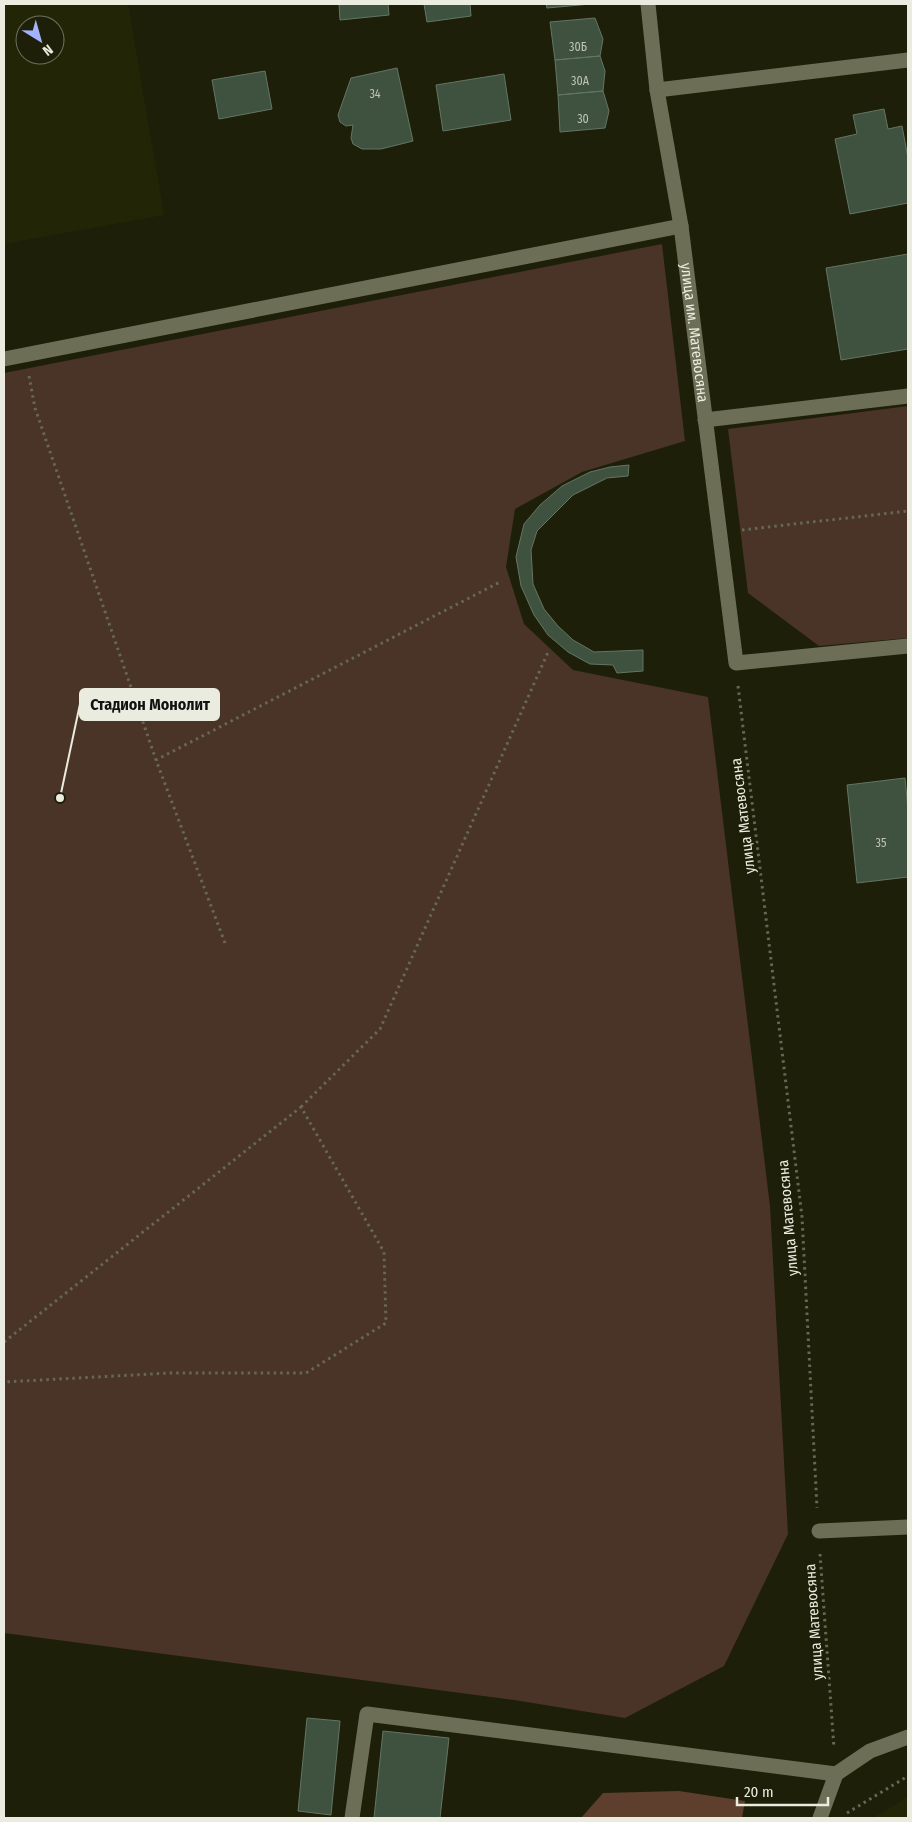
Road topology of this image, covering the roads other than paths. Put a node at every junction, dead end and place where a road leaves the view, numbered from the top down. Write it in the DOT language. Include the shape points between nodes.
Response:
graph roads {
  1 [pos="648,4"];
  2 [pos="908,60"];
  3 [pos="657,90"];
  4 [pos="681,226"];
  5 [pos="4,359"];
  6 [pos="908,396"];
  7 [pos="705,420"];
  8 [pos="908,646"];
  9 [pos="908,1527"];
  10 [pos="819,1531"];
  11 [pos="908,1737"];
  12 [pos="836,1774"];
  13 [pos="352,1818"];
  14 [pos="820,1818"];
  1 -- 3 [label="street, улица им. Матевосяна"];
  2 -- 3 [label="street"];
  3 -- 4 [label="street, улица им. Матевосяна"];
  4 -- 5 [label="street"];
  4 -- 7 [label="street, улица им. Матевосяна"];
  6 -- 7 [label="street"];
  7 -- 8 [label="street, улица им. Матевосяна" via="736,663"];
  9 -- 10 [label="street"];
  11 -- 12 [label="street" via="870,1751"];
  12 -- 13 [label="street" via="367,1714"];
  12 -- 14 [label="street"];
}
